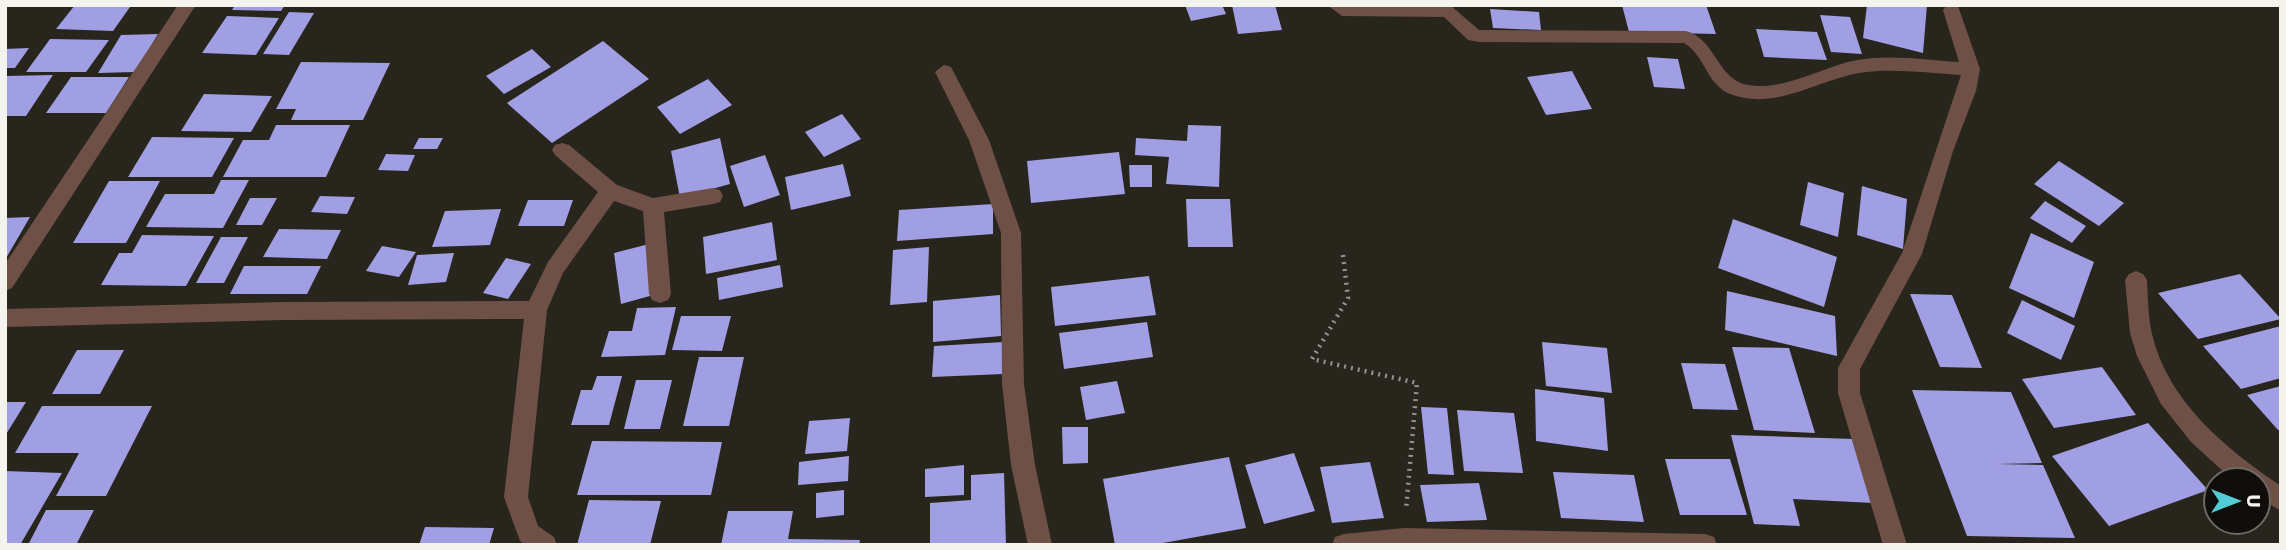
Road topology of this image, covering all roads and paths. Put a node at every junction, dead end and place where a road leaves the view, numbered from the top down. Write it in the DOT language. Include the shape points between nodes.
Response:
graph roads {
  1 [pos="187,5"];
  2 [pos="1336,5"];
  3 [pos="1952,10"];
  4 [pos="1971,69"];
  5 [pos="944,72"];
  6 [pos="562,150"];
  7 [pos="610,191"];
  8 [pos="713,196"];
  9 [pos="653,206"];
  10 [pos="1343,255"];
  11 [pos="2136,280"];
  12 [pos="5,282"];
  13 [pos="660,294"];
  14 [pos="536,310"];
  15 [pos="5,318"];
  16 [pos="2233,466"];
  17 [pos="1404,539"];
  18 [pos="1501,543"];
  19 [pos="545,545"];
  20 [pos="1040,545"];
  21 [pos="1344,545"];
  22 [pos="1705,545"];
  23 [pos="1895,545"];
  1 -- 12 [label="street"];
  2 -- 4 [label="street" via="1342,10 1448,10 1479,36 1686,37 1697,41 1726,85 1748,92 1782,88 1859,66"];
  3 -- 4 [label="street"];
  4 -- 23 [label="street" via="1912,254 1849,368 1850,393"];
  5 -- 20 [label="street" via="979,140 1011,233 1013,384 1023,466"];
  6 -- 7 [label="street"];
  7 -- 9 [label="street"];
  7 -- 14 [label="street" via="555,268"];
  8 -- 9 [label="street"];
  9 -- 13 [label="street"];
  10 -- 17 [label="path" via="1348,298 1312,359 1417,383"];
  11 -- 16 [label="street" via="2141,333 2160,380 2201,438"];
  14 -- 15 [label="street"];
  14 -- 19 [label="street" via="516,496 528,533"];
  17 -- 18 [label="street"];
  17 -- 21 [label="street"];
  18 -- 22 [label="street"];
}
